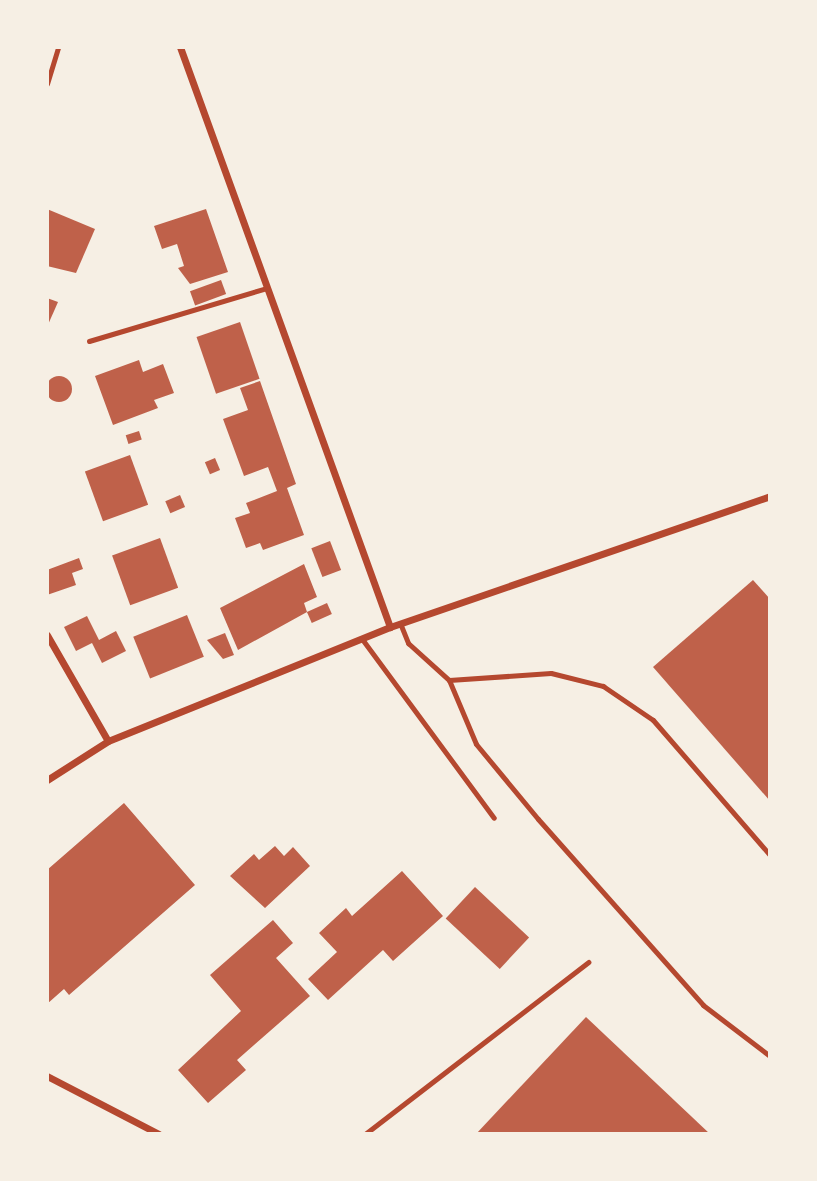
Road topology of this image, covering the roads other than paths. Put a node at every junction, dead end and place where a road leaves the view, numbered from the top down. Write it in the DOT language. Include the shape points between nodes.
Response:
graph roads {
  1 [pos="180,47"];
  2 [pos="267,288"];
  3 [pos="89,341"];
  4 [pos="770,496"];
  5 [pos="400,623"];
  6 [pos="390,627"];
  7 [pos="47,635"];
  8 [pos="362,639"];
  9 [pos="449,680"];
  10 [pos="108,741"];
  11 [pos="48,778"];
  12 [pos="494,818"];
  13 [pos="770,855"];
  14 [pos="588,962"];
  15 [pos="770,1056"];
  16 [pos="47,1076"];
  17 [pos="159,1134"];
  18 [pos="365,1134"];
  1 -- 2 [label="street"];
  2 -- 3 [label="lane"];
  2 -- 6 [label="street"];
  4 -- 5 [label="street"];
  5 -- 6 [label="street"];
  5 -- 9 [label="lane" via="408,643"];
  6 -- 8 [label="street"];
  7 -- 10 [label="street"];
  8 -- 10 [label="street"];
  8 -- 12 [label="lane"];
  9 -- 13 [label="lane" via="551,673 603,686 653,720"];
  9 -- 15 [label="lane" via="477,744 538,819 704,1005"];
  10 -- 11 [label="street"];
  14 -- 18 [label="lane"];
  16 -- 17 [label="street"];
}
